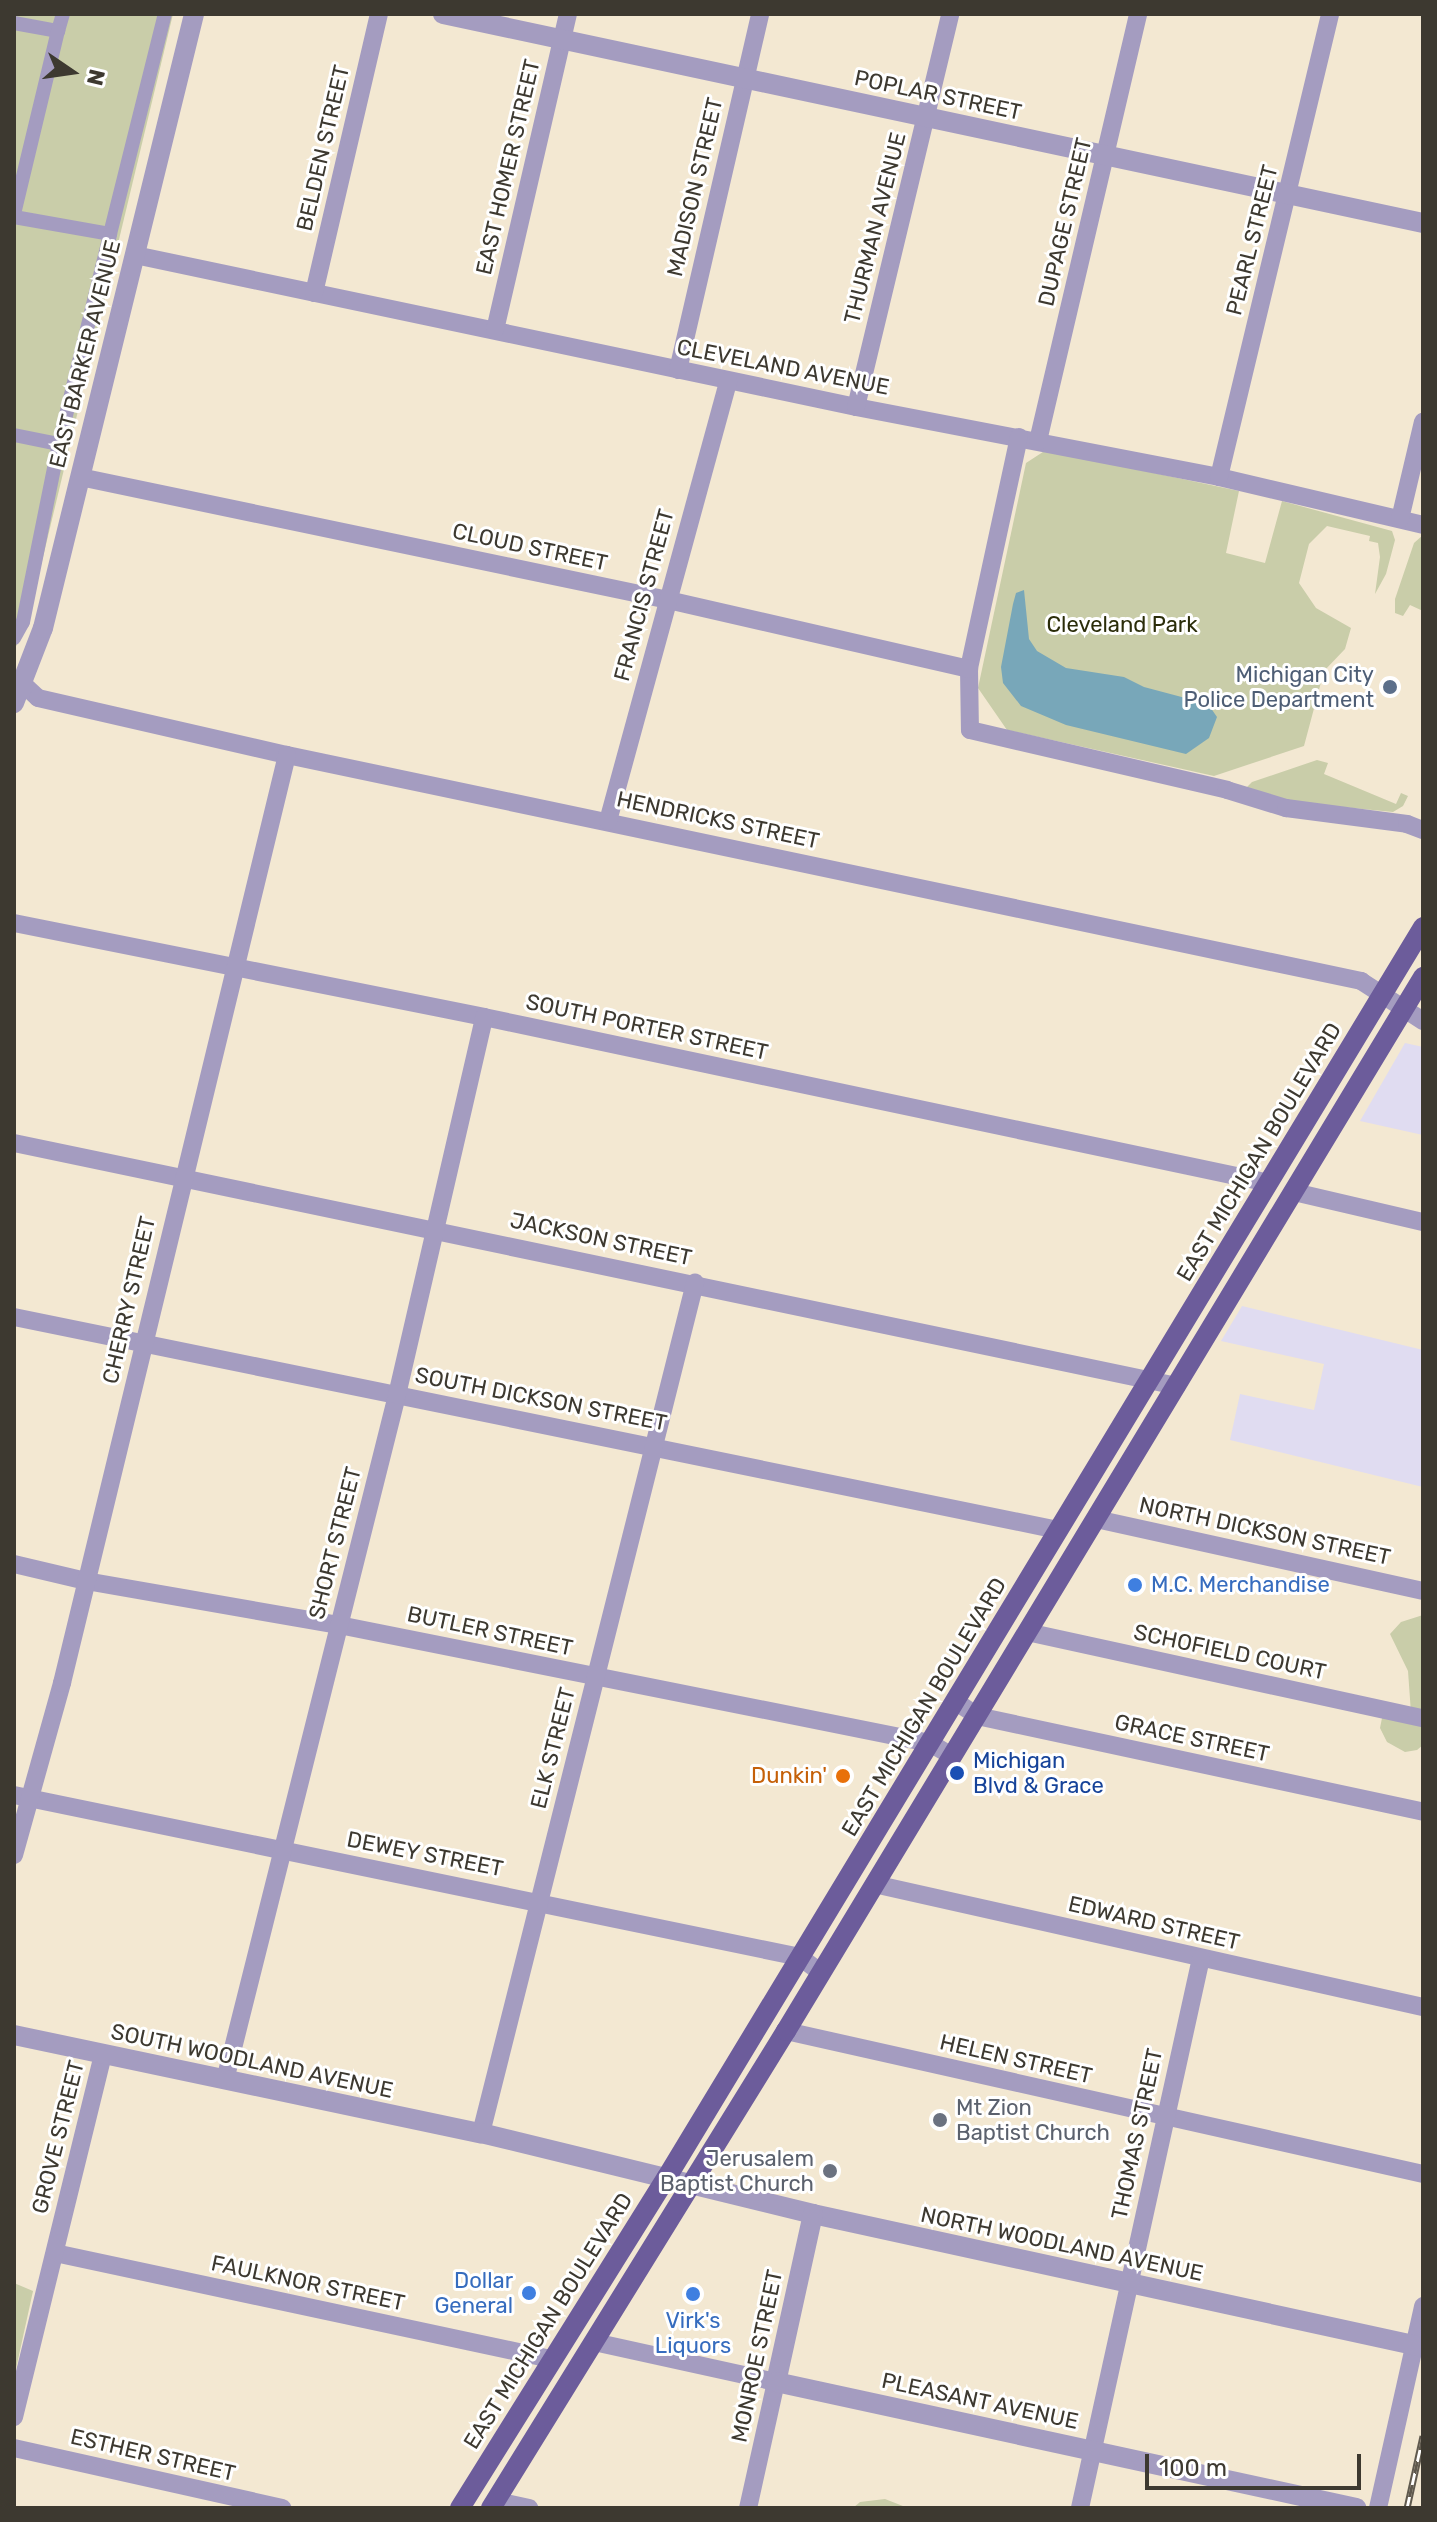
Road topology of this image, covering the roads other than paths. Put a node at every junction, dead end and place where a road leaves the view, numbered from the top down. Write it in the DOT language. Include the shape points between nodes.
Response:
graph roads {
  1 [pos="63,14"];
  2 [pos="165,14"];
  3 [pos="194,14"];
  4 [pos="379,14"];
  5 [pos="443,14"];
  6 [pos="568,14"];
  7 [pos="760,14"];
  8 [pos="950,14"];
  9 [pos="1138,14"];
  10 [pos="1330,14"];
  11 [pos="14,23"];
  12 [pos="58,31"];
  13 [pos="562,39"];
  14 [pos="745,78"];
  15 [pos="926,117"];
  16 [pos="1105,155"];
  17 [pos="1288,194"];
  18 [pos="14,215"];
  19 [pos="1423,223"];
  20 [pos="110,234"];
  21 [pos="135,255"];
  22 [pos="314,293"];
  23 [pos="495,330"];
  24 [pos="678,370"];
  25 [pos="728,381"];
  26 [pos="856,407"];
  27 [pos="1423,422"];
  28 [pos="14,435"];
  29 [pos="1019,437"];
  30 [pos="1038,441"];
  31 [pos="59,444"];
  32 [pos="80,477"];
  33 [pos="1219,477"];
  34 [pos="1400,519"];
  35 [pos="1423,525"];
  36 [pos="668,600"];
  37 [pos="14,638"];
  38 [pos="969,669"];
  39 [pos="18,680"];
  40 [pos="14,703"];
  41 [pos="287,755"];
  42 [pos="608,821"];
  43 [pos="1423,830"];
  44 [pos="14,923"];
  45 [pos="1423,927"];
  46 [pos="233,969"];
  47 [pos="1423,977"];
  48 [pos="1381,993"];
  49 [pos="1404,1008"];
  50 [pos="484,1017"];
  51 [pos="1423,1021"];
  52 [pos="14,1143"];
  53 [pos="183,1179"];
  54 [pos="1269,1183"];
  55 [pos="1294,1192"];
  56 [pos="1423,1222"];
  57 [pos="435,1229"];
  58 [pos="695,1283"];
  59 [pos="14,1317"];
  60 [pos="144,1343"];
  61 [pos="1150,1380"];
  62 [pos="1177,1386"];
  63 [pos="397,1395"];
  64 [pos="654,1446"];
  65 [pos="1096,1519"];
  66 [pos="1058,1530"];
  67 [pos="14,1564"];
  68 [pos="86,1581"];
  69 [pos="1423,1591"];
  70 [pos="339,1625"];
  71 [pos="1027,1632"];
  72 [pos="596,1677"];
  73 [pos="955,1701"];
  74 [pos="977,1716"];
  75 [pos="1423,1718"];
  76 [pos="930,1743"];
  77 [pos="952,1756"];
  78 [pos="22,1796"];
  79 [pos="1423,1812"];
  80 [pos="285,1850"];
  81 [pos="14,1855"];
  82 [pos="874,1884"];
  83 [pos="540,1901"];
  84 [pos="800,1957"];
  85 [pos="1201,1958"];
  86 [pos="821,1973"];
  87 [pos="1423,2007"];
  88 [pos="786,2031"];
  89 [pos="14,2035"];
  90 [pos="103,2055"];
  91 [pos="225,2080"];
  92 [pos="1165,2118"];
  93 [pos="481,2133"];
  94 [pos="1423,2174"];
  95 [pos="667,2177"];
  96 [pos="692,2183"];
  97 [pos="813,2214"];
  98 [pos="55,2253"];
  99 [pos="1129,2283"];
  100 [pos="1423,2306"];
  101 [pos="594,2342"];
  102 [pos="1418,2346"];
  103 [pos="551,2359"];
  104 [pos="776,2382"];
  105 [pos="14,2417"];
  106 [pos="14,2448"];
  107 [pos="1093,2449"];
  108 [pos="493,2504"];
  109 [pos="282,2508"];
  110 [pos="460,2508"];
  111 [pos="529,2508"];
  112 [pos="748,2508"];
  113 [pos="1080,2508"];
  114 [pos="1356,2508"];
  115 [pos="1378,2508"];
  1 -- 12 [label="street"];
  2 -- 20 [label="street"];
  3 -- 21 [label="street, EAST BARKER AVENUE"];
  4 -- 22 [label="street, BELDEN STREET"];
  5 -- 13 [label="street, POPLAR STREET"];
  6 -- 13 [label="street, EAST HOMER STREET"];
  7 -- 14 [label="street, MADISON STREET"];
  8 -- 15 [label="street, THURMAN AVENUE"];
  9 -- 16 [label="street, DUPAGE STREET"];
  10 -- 17 [label="street, PEARL STREET"];
  11 -- 12 [label="street"];
  12 -- 18 [label="street"];
  13 -- 14 [label="street, POPLAR STREET"];
  13 -- 23 [label="street, EAST HOMER STREET"];
  14 -- 15 [label="street, POPLAR STREET"];
  14 -- 24 [label="street, MADISON STREET"];
  15 -- 16 [label="street, POPLAR STREET"];
  15 -- 26 [label="street, THURMAN AVENUE"];
  16 -- 17 [label="street, POPLAR STREET"];
  16 -- 30 [label="street, DUPAGE STREET"];
  17 -- 19 [label="street, POPLAR STREET"];
  17 -- 33 [label="street, PEARL STREET"];
  18 -- 20 [label="street"];
  20 -- 31 [label="street"];
  21 -- 22 [label="street, CLEVELAND AVENUE"];
  21 -- 32 [label="street, EAST BARKER AVENUE"];
  22 -- 23 [label="street, CLEVELAND AVENUE"];
  23 -- 24 [label="street, CLEVELAND AVENUE"];
  24 -- 25 [label="street, CLEVELAND AVENUE"];
  25 -- 26 [label="street, CLEVELAND AVENUE"];
  25 -- 36 [label="street, FRANCIS STREET"];
  26 -- 29 [label="street, CLEVELAND AVENUE"];
  27 -- 34 [label="street"];
  28 -- 31 [label="street"];
  29 -- 30 [label="street, CLEVELAND AVENUE"];
  29 -- 38 [label="street"];
  30 -- 33 [label="street, CLEVELAND AVENUE"];
  31 -- 37 [label="street" via="23,622"];
  32 -- 36 [label="street, CLOUD STREET"];
  32 -- 39 [label="street, EAST BARKER AVENUE" via="43,628"];
  33 -- 34 [label="street, CLEVELAND AVENUE"];
  34 -- 35 [label="street, CLEVELAND AVENUE"];
  36 -- 38 [label="street, CLOUD STREET"];
  36 -- 42 [label="street, FRANCIS STREET"];
  38 -- 43 [label="street" via="970,730 1286,808"];
  39 -- 40 [label="street, EAST BARKER AVENUE"];
  39 -- 41 [label="street, HENDRICKS STREET" via="38,698"];
  41 -- 42 [label="street, HENDRICKS STREET"];
  41 -- 46 [label="street, CHERRY STREET"];
  42 -- 48 [label="street, HENDRICKS STREET" via="1361,981"];
  44 -- 46 [label="street, SOUTH PORTER STREET"];
  45 -- 48 [label="main road, EAST MICHIGAN BOULEVARD"];
  46 -- 50 [label="street, SOUTH PORTER STREET"];
  46 -- 53 [label="street, CHERRY STREET"];
  47 -- 49 [label="main road"];
  48 -- 49 [label="street, HENDRICKS STREET"];
  48 -- 54 [label="main road, EAST MICHIGAN BOULEVARD"];
  49 -- 51 [label="street, HENDRICKS STREET"];
  49 -- 55 [label="main road"];
  50 -- 54 [label="street, SOUTH PORTER STREET"];
  50 -- 57 [label="street, SHORT STREET"];
  52 -- 53 [label="street, JACKSON STREET"];
  53 -- 57 [label="street, JACKSON STREET"];
  53 -- 60 [label="street, CHERRY STREET"];
  54 -- 61 [label="main road, EAST MICHIGAN BOULEVARD"];
  55 -- 56 [label="street"];
  55 -- 62 [label="main road"];
  57 -- 58 [label="street, JACKSON STREET"];
  57 -- 63 [label="street, SHORT STREET"];
  58 -- 61 [label="street, JACKSON STREET"];
  58 -- 64 [label="street, ELK STREET"];
  59 -- 60 [label="street, SOUTH DICKSON STREET"];
  60 -- 63 [label="street, SOUTH DICKSON STREET"];
  60 -- 68 [label="street, CHERRY STREET"];
  61 -- 62 [label="street, JACKSON STREET"];
  61 -- 66 [label="main road, EAST MICHIGAN BOULEVARD"];
  62 -- 65 [label="main road"];
  63 -- 64 [label="street, SOUTH DICKSON STREET"];
  63 -- 70 [label="street, SHORT STREET"];
  64 -- 66 [label="street, SOUTH DICKSON STREET"];
  64 -- 72 [label="street, ELK STREET"];
  65 -- 69 [label="street, NORTH DICKSON STREET"];
  65 -- 71 [label="main road"];
  66 -- 73 [label="main road, EAST MICHIGAN BOULEVARD"];
  67 -- 68 [label="street, BUTLER STREET"];
  68 -- 70 [label="street, BUTLER STREET"];
  68 -- 78 [label="street, CHERRY STREET"];
  70 -- 72 [label="street, BUTLER STREET"];
  70 -- 80 [label="street, SHORT STREET"];
  71 -- 74 [label="main road"];
  71 -- 75 [label="street, SCHOFIELD COURT"];
  72 -- 76 [label="street, BUTLER STREET"];
  72 -- 83 [label="street, ELK STREET"];
  73 -- 74 [label="street, GRACE STREET"];
  73 -- 76 [label="main road, EAST MICHIGAN BOULEVARD"];
  74 -- 77 [label="main road"];
  74 -- 79 [label="street, GRACE STREET"];
  76 -- 77 [label="street, BUTLER STREET"];
  76 -- 84 [label="main road, EAST MICHIGAN BOULEVARD"];
  77 -- 82 [label="main road"];
  78 -- 80 [label="street, DEWEY STREET"];
  78 -- 81 [label="street, CHERRY STREET"];
  80 -- 83 [label="street, DEWEY STREET"];
  80 -- 91 [label="street, SHORT STREET"];
  82 -- 85 [label="street, EDWARD STREET"];
  82 -- 86 [label="main road"];
  83 -- 84 [label="street, DEWEY STREET"];
  83 -- 93 [label="street, ELK STREET"];
  84 -- 86 [label="street, DEWEY STREET"];
  84 -- 95 [label="main road, EAST MICHIGAN BOULEVARD"];
  85 -- 87 [label="street, EDWARD STREET"];
  85 -- 92 [label="street, THOMAS STREET"];
  86 -- 88 [label="main road"];
  88 -- 92 [label="street, HELEN STREET"];
  88 -- 96 [label="main road"];
  89 -- 90 [label="street, SOUTH WOODLAND AVENUE"];
  90 -- 91 [label="street, SOUTH WOODLAND AVENUE"];
  90 -- 98 [label="street, GROVE STREET"];
  91 -- 93 [label="street, SOUTH WOODLAND AVENUE"];
  92 -- 94 [label="street, HELEN STREET"];
  92 -- 99 [label="street, THOMAS STREET"];
  93 -- 95 [label="street, SOUTH WOODLAND AVENUE"];
  95 -- 96 [label="street, NORTH WOODLAND AVENUE"];
  95 -- 103 [label="main road, EAST MICHIGAN BOULEVARD"];
  96 -- 97 [label="street, NORTH WOODLAND AVENUE"];
  96 -- 101 [label="main road"];
  97 -- 99 [label="street, NORTH WOODLAND AVENUE"];
  97 -- 104 [label="street, MONROE STREET"];
  98 -- 103 [label="street, FAULKNOR STREET"];
  98 -- 105 [label="street, GROVE STREET"];
  99 -- 102 [label="street, NORTH WOODLAND AVENUE"];
  99 -- 107 [label="street, THOMAS STREET"];
  100 -- 102 [label="street"];
  101 -- 104 [label="street, PLEASANT AVENUE"];
  101 -- 108 [label="main road"];
  102 -- 115 [label="street"];
  103 -- 110 [label="main road, EAST MICHIGAN BOULEVARD"];
  104 -- 107 [label="street, PLEASANT AVENUE"];
  104 -- 112 [label="street, MONROE STREET"];
  106 -- 109 [label="street, ESTHER STREET"];
  107 -- 113 [label="street, THOMAS STREET"];
  107 -- 114 [label="street, PLEASANT AVENUE"];
  108 -- 111 [label="street"];
}
